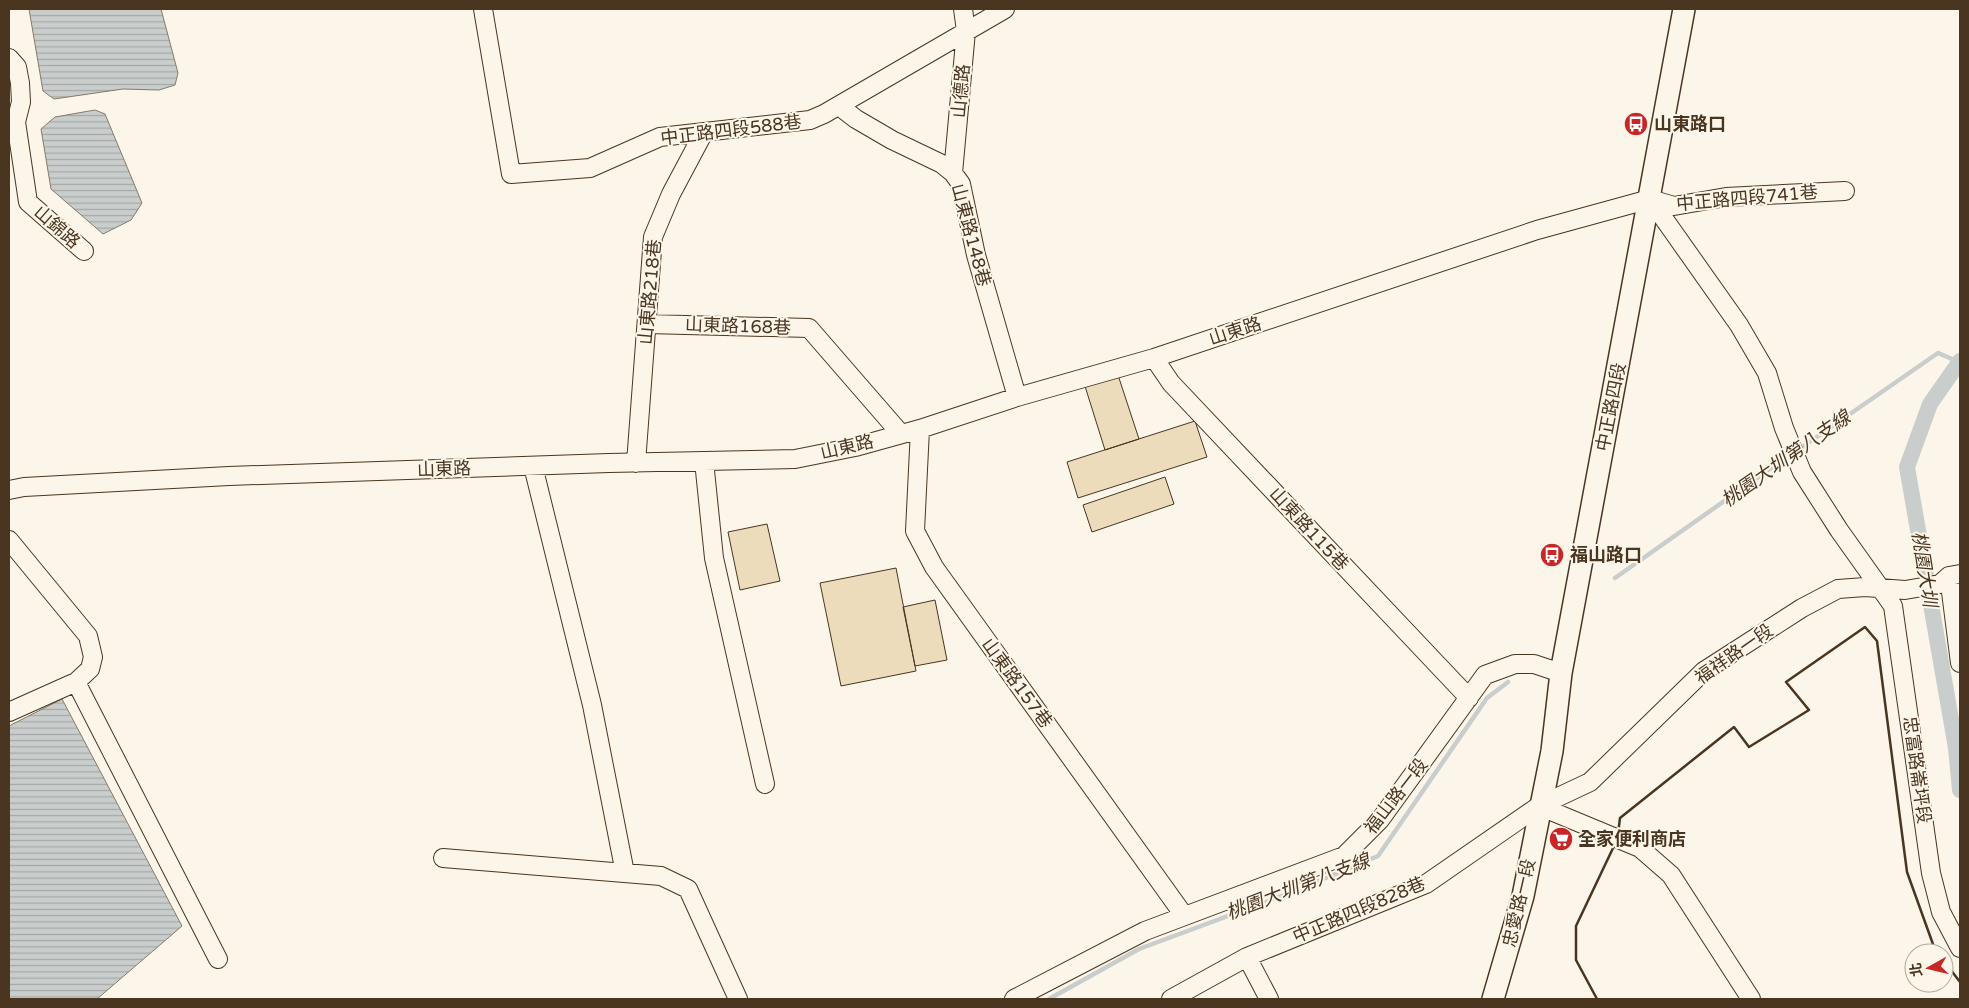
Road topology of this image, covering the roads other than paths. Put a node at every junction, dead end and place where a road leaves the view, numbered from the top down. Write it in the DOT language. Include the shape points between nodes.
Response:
graph roads {
  1 [pos="483,9"];
  2 [pos="963,9"];
  3 [pos="1005,9"];
  4 [pos="1684,9"];
  5 [pos="966,31"];
  6 [pos="9,58"];
  7 [pos="838,106"];
  8 [pos="704,132"];
  9 [pos="953,173"];
  10 [pos="1845,191"];
  11 [pos="1650,199"];
  12 [pos="84,251"];
  13 [pos="647,324"];
  14 [pos="1154,358"];
  15 [pos="1017,397"];
  16 [pos="920,429"];
  17 [pos="901,434"];
  18 [pos="704,461"];
  19 [pos="636,462"];
  20 [pos="533,466"];
  21 [pos="9,490"];
  22 [pos="9,540"];
  23 [pos="1950,578"];
  24 [pos="1884,590"];
  25 [pos="1957,612"];
  26 [pos="1960,663"];
  27 [pos="1561,673"];
  28 [pos="76,682"];
  29 [pos="1468,698"];
  30 [pos="9,712"];
  31 [pos="765,784"];
  32 [pos="1539,806"];
  33 [pos="443,858"];
  34 [pos="625,873"];
  35 [pos="1183,914"];
  36 [pos="1960,948"];
  37 [pos="1247,957"];
  38 [pos="218,959"];
  39 [pos="738,999"];
  40 [pos="1014,999"];
  41 [pos="1171,999"];
  42 [pos="1269,999"];
  43 [pos="1493,999"];
  44 [pos="1751,999"];
  1 -- 8 [label="street, 中正路四段588巷" via="511,174 590,168 660,137"];
  2 -- 5 [label="street, 山德路"];
  3 -- 5 [label="street, 中正路四段588巷"];
  4 -- 11 [label="main road, 中正路四段"];
  5 -- 7 [label="street, 中正路四段588巷"];
  5 -- 9 [label="street, 山德路"];
  6 -- 12 [label="street, 山錦路" via="17,67 20,83 21,102 16,122 28,202"];
  7 -- 8 [label="street, 中正路四段588巷" via="810,120"];
  7 -- 9 [label="street, 山東路148巷" via="856,120 942,164"];
  8 -- 13 [label="street, 山東路218巷" via="671,194 654,237"];
  9 -- 15 [label="street, 山東路148巷" via="961,184 976,255"];
  10 -- 11 [label="street, 中正路四段741巷" via="1726,197 1674,206"];
  11 -- 14 [label="street, 山東路" via="1537,230"];
  11 -- 24 [label="street, 忠富路崙坪段" via="1739,325 1767,373 1802,472 1839,530"];
  11 -- 27 [label="main road, 中正路四段"];
  13 -- 17 [label="street, 山東路168巷" via="809,328"];
  13 -- 19 [label="street, 山東路218巷"];
  14 -- 15 [label="street, 山東路"];
  14 -- 29 [label="street, 山東路115巷" via="1171,383"];
  15 -- 16 [label="street, 山東路"];
  16 -- 17 [label="street, 山東路"];
  16 -- 35 [label="street, 山東路157巷" via="915,531 934,567"];
  17 -- 18 [label="street, 山東路" via="795,459"];
  18 -- 19 [label="street, 山東路"];
  18 -- 31 [label="street" via="714,558"];
  19 -- 20 [label="street, 山東路"];
  20 -- 21 [label="street, 山東路" via="229,476"];
  20 -- 34 [label="street" via="592,705"];
  22 -- 28 [label="street" via="88,636 93,657 90,668"];
  23 -- 24 [label="street, 福祥路一段" via="1905,590"];
  23 -- 25 [label="street"];
  24 -- 32 [label="street, 福祥路一段" via="1864,587 1838,589 1754,637 1704,671 1590,782"];
  24 -- 36 [label="street, 忠富路崙坪段" via="1894,606 1897,624 1931,873 1941,912"];
  25 -- 26 [label="street"];
  27 -- 29 [label="street, 福山路一段" via="1534,664 1515,664 1485,675"];
  27 -- 32 [label="main road, 中正路四段" via="1552,751"];
  28 -- 30 [label="street"];
  28 -- 38 [label="street"];
  29 -- 35 [label="street, 福山路一段" via="1380,820 1344,856"];
  32 -- 37 [label="street, 中正路四段828巷" via="1426,884"];
  32 -- 43 [label="main road, 忠愛路一段" via="1523,896"];
  32 -- 44 [label="street" via="1640,848 1671,875"];
  33 -- 34 [label="street"];
  34 -- 39 [label="street" via="661,876 688,889"];
  35 -- 40 [label="street, 福山路一段"];
  37 -- 41 [label="street, 中正路四段828巷"];
  37 -- 42 [label="street"];
}
